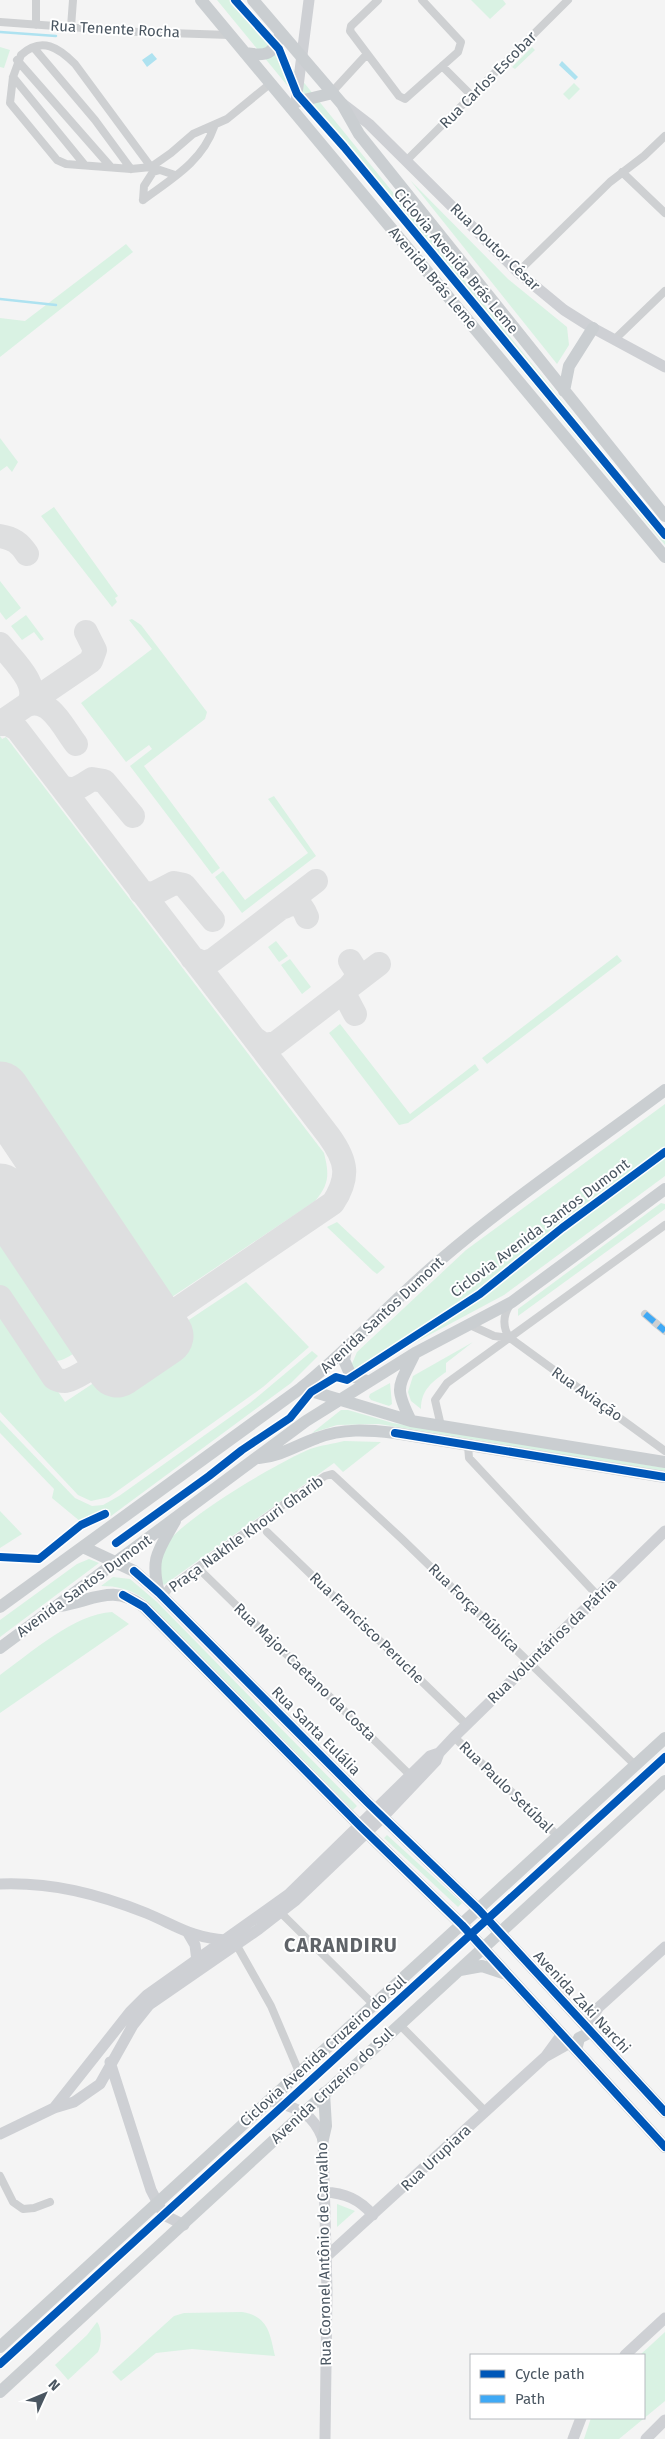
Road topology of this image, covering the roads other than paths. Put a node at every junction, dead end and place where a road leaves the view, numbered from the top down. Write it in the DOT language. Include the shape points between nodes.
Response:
graph roads {
  1 [pos="36,0"];
  2 [pos="73,0"];
  3 [pos="201,0"];
  4 [pos="252,0"];
  5 [pos="309,0"];
  6 [pos="378,0"];
  7 [pos="422,0"];
  8 [pos="568,0"];
  9 [pos="0,22"];
  10 [pos="36,25"];
  11 [pos="71,27"];
  12 [pos="281,33"];
  13 [pos="230,35"];
  14 [pos="34,48"];
  15 [pos="245,52"];
  16 [pos="367,54"];
  17 [pos="303,58"];
  18 [pos="18,60"];
  19 [pos="442,66"];
  20 [pos="13,77"];
  21 [pos="270,83"];
  22 [pos="332,93"];
  23 [pos="472,96"];
  24 [pos="342,104"];
  25 [pos="294,105"];
  26 [pos="214,126"];
  27 [pos="665,136"];
  28 [pos="407,160"];
  29 [pos="84,164"];
  30 [pos="110,166"];
  31 [pos="131,169"];
  32 [pos="152,169"];
  33 [pos="622,172"];
  34 [pos="175,175"];
  35 [pos="665,213"];
  36 [pos="518,272"];
  37 [pos="665,291"];
  38 [pos="593,328"];
  39 [pos="614,340"];
  40 [pos="664,364"];
  41 [pos="564,392"];
  42 [pos="665,516"];
  43 [pos="665,557"];
  44 [pos="665,1090"];
  45 [pos="665,1189"];
  46 [pos="651,1199"];
  47 [pos="665,1199"];
  48 [pos="665,1225"];
  49 [pos="512,1302"];
  50 [pos="645,1314"];
  51 [pos="470,1325"];
  52 [pos="665,1331"];
  53 [pos="510,1338"];
  54 [pos="346,1350"];
  55 [pos="415,1353"];
  56 [pos="367,1381"];
  57 [pos="301,1388"];
  58 [pos="338,1399"];
  59 [pos="411,1421"];
  60 [pos="441,1426"];
  61 [pos="468,1446"];
  62 [pos="665,1451"];
  63 [pos="256,1458"];
  64 [pos="665,1462"];
  65 [pos="332,1474"];
  66 [pos="665,1477"];
  67 [pos="177,1517"];
  68 [pos="665,1530"];
  69 [pos="267,1532"];
  70 [pos="84,1546"];
  71 [pos="118,1562"];
  72 [pos="198,1568"];
  73 [pos="161,1594"];
  74 [pos="598,1596"];
  75 [pos="59,1606"];
  76 [pos="0,1607"];
  77 [pos="0,1648"];
  78 [pos="530,1663"];
  79 [pos="467,1724"];
  80 [pos="454,1737"];
  81 [pos="665,1738"];
  82 [pos="440,1752"];
  83 [pos="635,1765"];
  84 [pos="411,1776"];
  85 [pos="663,1787"];
  86 [pos="379,1814"];
  87 [pos="363,1829"];
  88 [pos="558,1836"];
  89 [pos="0,1884"];
  90 [pos="292,1898"];
  91 [pos="478,1910"];
  92 [pos="281,1913"];
  93 [pos="462,1925"];
  94 [pos="499,1932"];
  95 [pos="188,1933"];
  96 [pos="231,1942"];
  97 [pos="483,1948"];
  98 [pos="664,1951"];
  99 [pos="196,1960"];
  100 [pos="457,1970"];
  101 [pos="512,1980"];
  102 [pos="374,2005"];
  103 [pos="582,2022"];
  104 [pos="399,2024"];
  105 [pos="115,2034"];
  106 [pos="566,2038"];
  107 [pos="111,2066"];
  108 [pos="300,2072"];
  109 [pos="100,2084"];
  110 [pos="324,2093"];
  111 [pos="119,2094"];
  112 [pos="269,2100"];
  113 [pos="54,2108"];
  114 [pos="486,2112"];
  115 [pos="665,2112"];
  116 [pos="303,2113"];
  117 [pos="0,2134"];
  118 [pos="323,2139"];
  119 [pos="665,2147"];
  120 [pos="0,2176"];
  121 [pos="324,2192"];
  122 [pos="50,2202"];
  123 [pos="157,2203"];
  124 [pos="373,2215"];
  125 [pos="184,2225"];
  126 [pos="326,2257"];
  127 [pos="665,2318"];
  128 [pos="0,2347"];
  129 [pos="626,2354"];
  130 [pos="0,2392"];
  131 [pos="581,2419"];
  132 [pos="665,2420"];
  133 [pos="325,2439"];
  134 [pos="573,2439"];
  135 [pos="646,2439"];
  1 -- 10 [label="street"];
  2 -- 11 [label="street"];
  3 -- 13 [label="main road, Avenida Brás Leme"];
  4 -- 12 [label="main road, Avenida Brás Leme"];
  5 -- 17 [label="street"];
  6 -- 16 [label="street" via="351,26 351,33"];
  7 -- 19 [label="street" via="461,42 458,52"];
  8 -- 23 [label="street, Rua Carlos Escobar"];
  9 -- 10 [label="street, Rua Tenente Rocha"];
  10 -- 11 [label="street, Rua Tenente Rocha"];
  11 -- 13 [label="street, Rua Tenente Rocha"];
  12 -- 15 [label="main road" via="276,46 268,53"];
  12 -- 17 [label="main road, Avenida Brás Leme"];
  13 -- 15 [label="main road, Avenida Brás Leme"];
  14 -- 18 [label="street" via="25,51"];
  14 -- 31 [label="street" via="95,120"];
  14 -- 32 [label="street" via="43,46 60,50 75,64"];
  15 -- 21 [label="main road, Avenida Brás Leme"];
  16 -- 19 [label="street" via="402,99 409,98"];
  16 -- 22 [label="street"];
  17 -- 22 [label="main road, Avenida Brás Leme"];
  17 -- 25 [label="street"];
  18 -- 20 [label="street"];
  18 -- 30 [label="street"];
  19 -- 23 [label="street"];
  20 -- 29 [label="street"];
  20 -- 29 [label="street" via="9,97 12,108 59,162"];
  21 -- 25 [label="main road, Avenida Brás Leme"];
  21 -- 26 [label="street" via="228,119"];
  22 -- 24 [label="main road, Avenida Brás Leme"];
  22 -- 25 [label="main road"];
  23 -- 28 [label="street, Rua Carlos Escobar"];
  24 -- 28 [label="street, Rua Doutor César" via="370,124"];
  24 -- 41 [label="main road, Avenida Brás Leme" via="355,129"];
  25 -- 43 [label="main road, Avenida Brás Leme"];
  26 -- 32 [label="street" via="193,134"];
  26 -- 34 [label="street" via="206,148"];
  27 -- 33 [label="street"];
  28 -- 36 [label="street, Rua Doutor César"];
  29 -- 30 [label="street"];
  30 -- 31 [label="street"];
  31 -- 32 [label="street"];
  32 -- 34 [label="street"];
  32 -- 34 [label="street" via="144,186 143,200"];
  33 -- 35 [label="street"];
  33 -- 36 [label="street"];
  36 -- 38 [label="street, Rua Doutor César" via="564,310"];
  37 -- 39 [label="street"];
  38 -- 39 [label="street, Rua Doutor César"];
  38 -- 41 [label="main road" via="569,366"];
  39 -- 40 [label="street, Rua Doutor César"];
  41 -- 42 [label="main road, Avenida Brás Leme"];
  44 -- 54 [label="main road, Avenida Santos Dumont" via="469,1236 404,1292"];
  45 -- 46 [label="main road, Avenida Santos Dumont"];
  46 -- 47 [label="street"];
  46 -- 49 [label="main road, Avenida Santos Dumont"];
  48 -- 53 [label="street"];
  49 -- 51 [label="main road, Avenida Santos Dumont"];
  49 -- 53 [label="street" via="504,1323"];
  50 -- 52 [label="street"];
  51 -- 53 [label="street, Rua Aviação" via="494,1336"];
  51 -- 55 [label="main road, Avenida Santos Dumont"];
  53 -- 60 [label="street" via="438,1392 434,1400"];
  53 -- 62 [label="street, Rua Aviação"];
  54 -- 56 [label="main road" via="344,1360 351,1376"];
  54 -- 57 [label="main road, Avenida Santos Dumont"];
  55 -- 56 [label="main road, Avenida Santos Dumont"];
  55 -- 59 [label="main road" via="399,1386 399,1394"];
  56 -- 58 [label="main road, Avenida Santos Dumont"];
  57 -- 58 [label="main road"];
  57 -- 70 [label="main road, Avenida Santos Dumont"];
  58 -- 59 [label="main road"];
  58 -- 63 [label="main road, Avenida Santos Dumont"];
  59 -- 60 [label="main road"];
  60 -- 64 [label="main road"];
  61 -- 63 [label="main road" via="395,1433 348,1430 318,1437 270,1457"];
  61 -- 66 [label="main road"];
  61 -- 74 [label="street" via="469,1458"];
  63 -- 67 [label="main road, Avenida Santos Dumont"];
  65 -- 72 [label="street, Praça Nakhle Khouri Gharib"];
  65 -- 78 [label="street, Rua Força Pública"];
  67 -- 71 [label="main road, Avenida Santos Dumont"];
  67 -- 73 [label="main road" via="155,1560 154,1574"];
  68 -- 74 [label="street, Rua Voluntários da Pátria"];
  69 -- 79 [label="street, Rua Francisco Peruche"];
  70 -- 71 [label="main road, Rua Santa Eulália"];
  70 -- 76 [label="main road, Avenida Santos Dumont"];
  71 -- 73 [label="main road, Rua Santa Eulália"];
  71 -- 75 [label="main road, Avenida Santos Dumont"];
  72 -- 73 [label="street, Praça Nakhle Khouri Gharib"];
  72 -- 84 [label="street, Rua Major Caetano da Costa"];
  73 -- 86 [label="main road, Rua Santa Eulália"];
  74 -- 78 [label="street, Rua Voluntários da Pátria"];
  75 -- 77 [label="main road, Avenida Santos Dumont"];
  75 -- 87 [label="main road" via="112,1594 137,1602"];
  78 -- 79 [label="street, Rua Voluntários da Pátria"];
  78 -- 83 [label="street, Rua Força Pública"];
  79 -- 80 [label="street, Rua Voluntários da Pátria"];
  80 -- 82 [label="street, Rua Voluntários da Pátria"];
  80 -- 88 [label="street, Rua Paulo Setúbal"];
  81 -- 83 [label="main road, Avenida Cruzeiro do Sul"];
  82 -- 84 [label="street, Rua Voluntários da Pátria" via="430,1756"];
  82 -- 86 [label="street, Rua Voluntários da Pátria" via="436,1761"];
  83 -- 88 [label="main road, Avenida Cruzeiro do Sul"];
  84 -- 86 [label="street, Rua Voluntários da Pátria"];
  85 -- 94 [label="main road, Avenida Cruzeiro do Sul"];
  86 -- 87 [label="street, Rua Voluntários da Pátria"];
  86 -- 91 [label="main road, Rua Santa Eulália"];
  87 -- 90 [label="street, Rua Voluntários da Pátria"];
  87 -- 93 [label="main road"];
  88 -- 91 [label="main road, Avenida Cruzeiro do Sul"];
  89 -- 95 [label="street" via="76,1889 139,1911"];
  90 -- 92 [label="street, Rua Voluntários da Pátria"];
  90 -- 96 [label="street, Rua Voluntários da Pátria"];
  91 -- 93 [label="main road, Avenida Cruzeiro do Sul"];
  91 -- 94 [label="main road, Avenida Zaki Narchi"];
  92 -- 96 [label="street, Rua Voluntários da Pátria"];
  92 -- 102 [label="street"];
  93 -- 97 [label="main road"];
  93 -- 102 [label="main road, Avenida Cruzeiro do Sul"];
  94 -- 97 [label="main road, Avenida Cruzeiro do Sul"];
  94 -- 103 [label="main road, Avenida Zaki Narchi"];
  95 -- 96 [label="street"];
  95 -- 99 [label="street" via="195,1945"];
  96 -- 99 [label="street, Rua Voluntários da Pátria"];
  96 -- 107 [label="street, Rua Voluntários da Pátria" via="149,2006 133,2025"];
  96 -- 108 [label="street" via="271,2006"];
  97 -- 100 [label="main road, Avenida Cruzeiro do Sul"];
  97 -- 101 [label="main road"];
  98 -- 103 [label="street"];
  99 -- 105 [label="street, Rua Voluntários da Pátria" via="147,1995"];
  100 -- 101 [label="main road" via="482,1966 495,1969"];
  100 -- 104 [label="main road, Avenida Cruzeiro do Sul"];
  101 -- 106 [label="main road"];
  102 -- 108 [label="main road, Avenida Cruzeiro do Sul"];
  103 -- 106 [label="main road" via="579,2038"];
  103 -- 106 [label="main road" via="571,2017 561,2026"];
  103 -- 115 [label="main road, Avenida Zaki Narchi"];
  104 -- 110 [label="main road, Avenida Cruzeiro do Sul"];
  104 -- 114 [label="street"];
  105 -- 107 [label="street"];
  105 -- 113 [label="street, Rua Voluntários da Pátria"];
  106 -- 114 [label="street, Rua Urupiara"];
  106 -- 119 [label="main road"];
  107 -- 109 [label="street, Rua Voluntários da Pátria"];
  107 -- 111 [label="street"];
  108 -- 112 [label="main road, Avenida Cruzeiro do Sul"];
  109 -- 111 [label="street" via="111,2084"];
  109 -- 113 [label="street, Rua Voluntários da Pátria" via="74,2102"];
  110 -- 116 [label="main road, Avenida Cruzeiro do Sul"];
  110 -- 118 [label="main road" via="326,2126"];
  111 -- 123 [label="street"];
  112 -- 116 [label="street, Rua Coronel Antônio de Carvalho"];
  112 -- 123 [label="main road, Avenida Cruzeiro do Sul"];
  113 -- 117 [label="street, Rua Voluntários da Pátria"];
  114 -- 124 [label="street, Rua Urupiara"];
  116 -- 118 [label="street, Rua Coronel Antônio de Carvalho" via="317,2124"];
  116 -- 125 [label="main road, Avenida Cruzeiro do Sul"];
  118 -- 121 [label="street, Rua Coronel Antônio de Carvalho"];
  120 -- 122 [label="street" via="13,2202 23,2210"];
  121 -- 124 [label="street" via="335,2192 356,2200"];
  121 -- 126 [label="street, Rua Coronel Antônio de Carvalho"];
  123 -- 125 [label="street" via="168,2219"];
  123 -- 128 [label="main road, Avenida Cruzeiro do Sul"];
  124 -- 126 [label="street, Rua Urupiara"];
  125 -- 130 [label="main road, Avenida Cruzeiro do Sul"];
  126 -- 133 [label="street, Rua Coronel Antônio de Carvalho"];
  127 -- 129 [label="street"];
  131 -- 134 [label="street"];
  132 -- 135 [label="street"];
}
